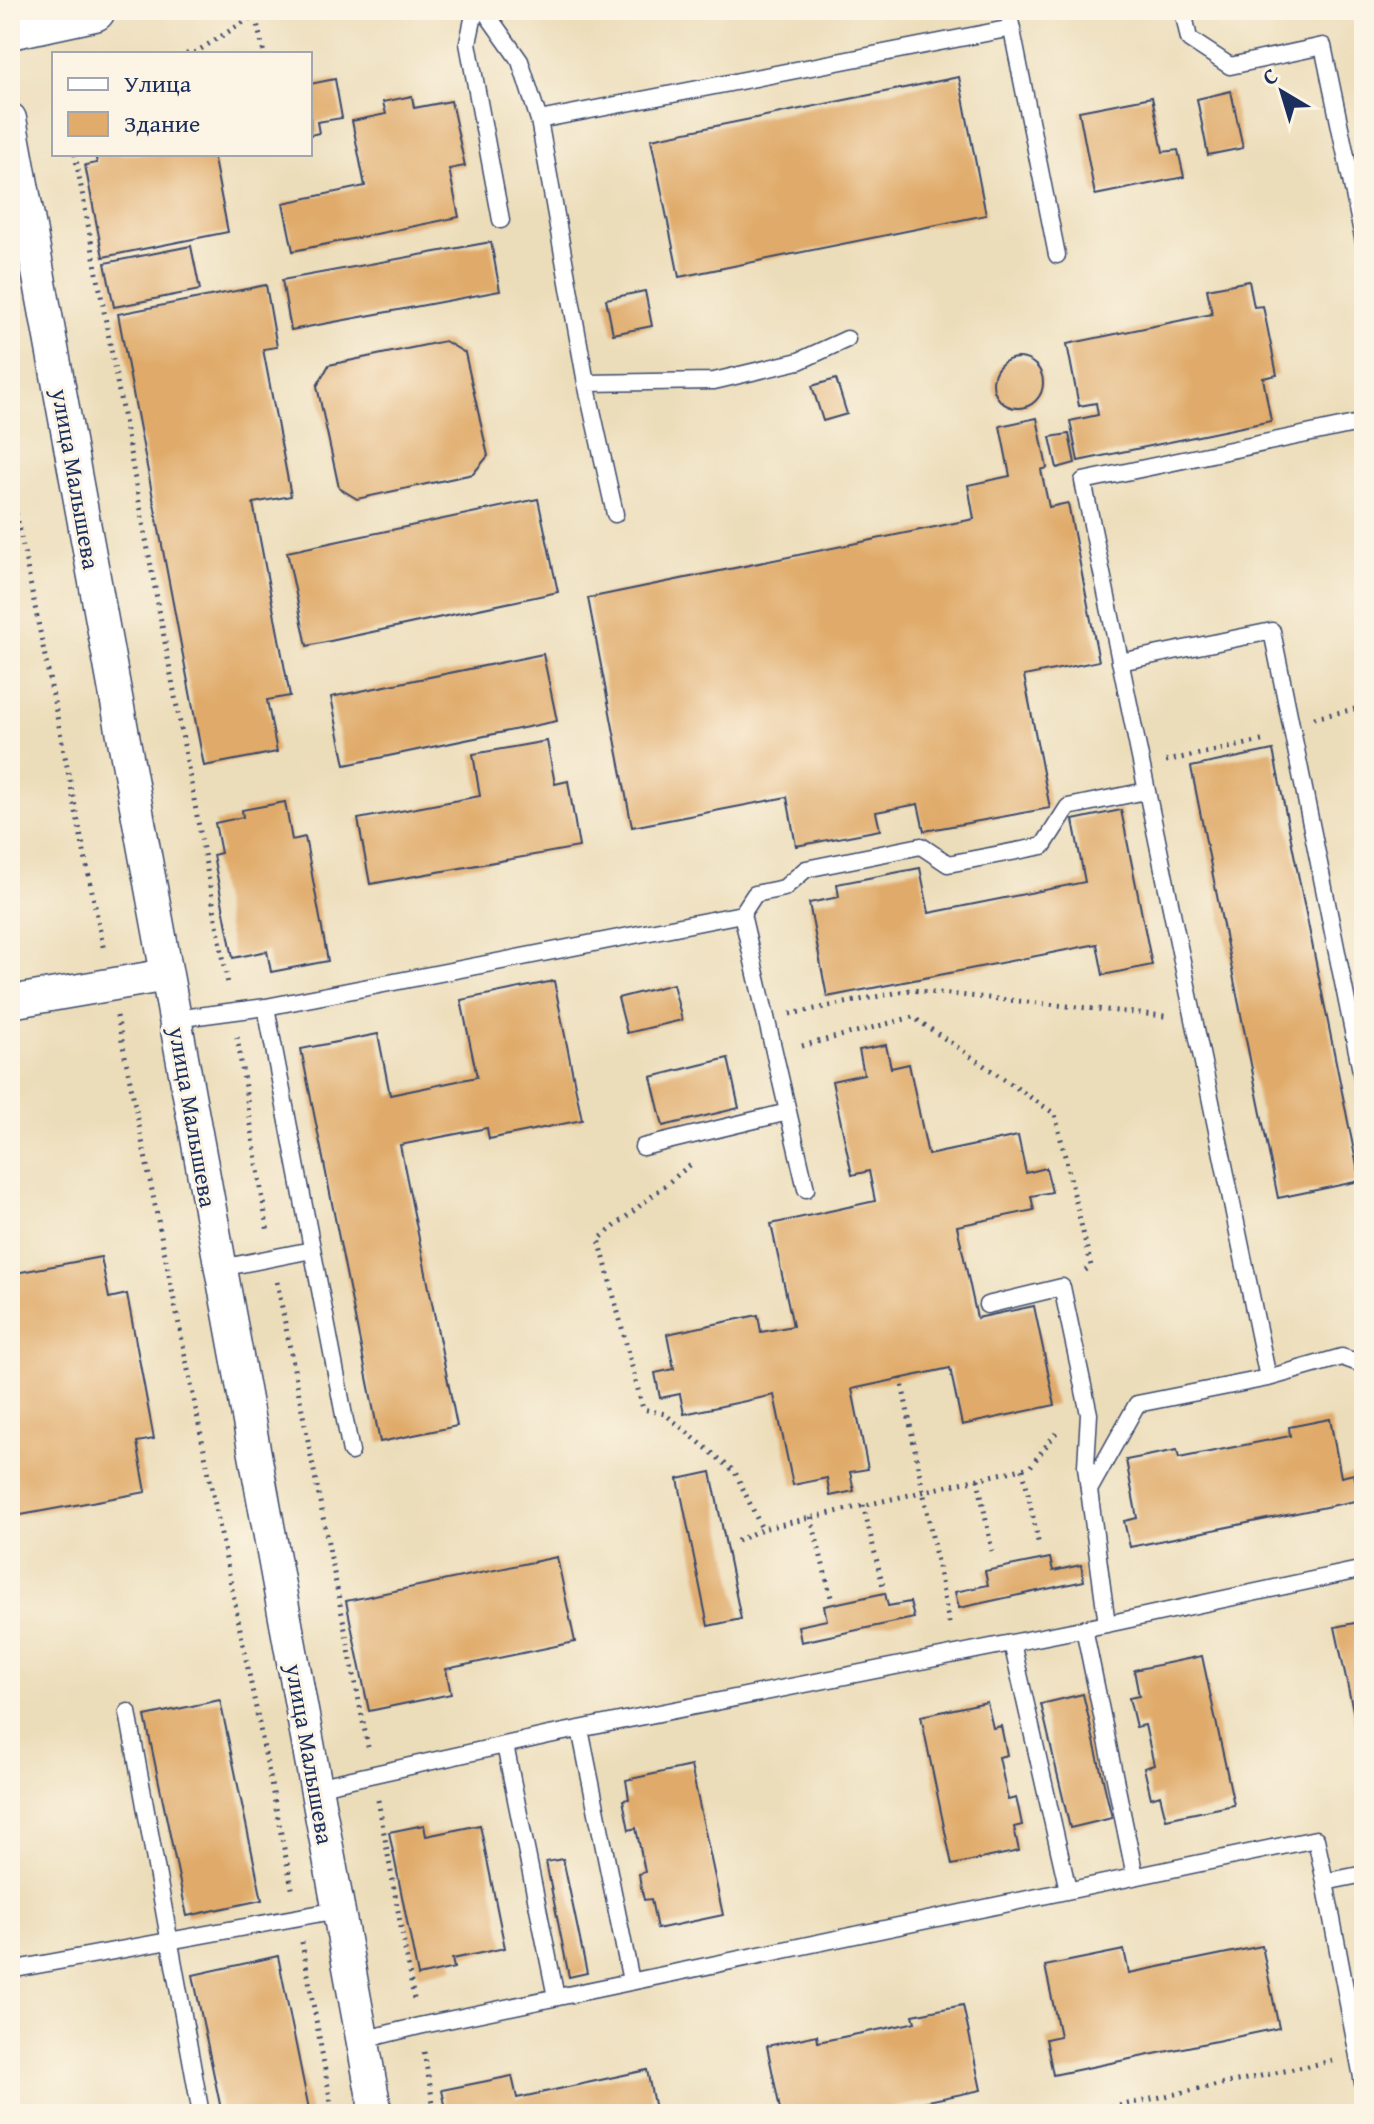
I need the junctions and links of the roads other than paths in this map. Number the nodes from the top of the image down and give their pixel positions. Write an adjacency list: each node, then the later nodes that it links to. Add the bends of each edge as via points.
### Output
1 (94, 10): 6 (street)
2 (475, 10): 10 (lane, via 468,43)
3 (484, 10): 9 (lane, via 520,61)
4 (1008, 10): 7 (lane)
5 (1183, 10): 11 (lane, via 1189,39 1230,66 1323,46)
6 (10, 28)
7 (1012, 28): 9 (lane); 12 (lane)
8 (10, 119): 20 (street, улица Малышева)
9 (539, 120): 14 (lane)
10 (501, 220)
11 (1364, 242)
12 (1057, 255)
13 (847, 339): 14 (lane, via 799,361 714,381)
14 (586, 383): 16 (lane)
15 (1364, 422): 17 (lane, via 1083,481)
16 (615, 514)
17 (1120, 662): 18 (lane); 24 (lane, via 1272,631)
18 (1146, 791): 19 (lane, via 1068,807 1043,846 948,864 921,846 806,869 784,888 755,894); 32 (lane)
19 (742, 914): 22 (lane); 25 (lane)
20 (167, 975): 21 (street); 23 (street, улица Малышева)
21 (10, 1002)
22 (266, 1007): 23 (lane); 28 (lane)
23 (175, 1019): 29 (street, улица Малышева)
24 (1364, 1086)
25 (788, 1112): 26 (lane); 27 (lane)
26 (643, 1147)
27 (806, 1189)
28 (312, 1250): 29 (lane); 33 (lane)
29 (221, 1268): 42 (street, улица Малышева)
30 (987, 1305): 34 (lane, via 1062,1287 1089,1414)
31 (1364, 1365): 32 (lane, via 1342,1357)
32 (1268, 1378): 34 (lane, via 1137,1404)
33 (351, 1452)
34 (1089, 1490): 36 (lane)
35 (1364, 1569): 36 (lane)
36 (1107, 1624): 37 (lane)
37 (1084, 1628): 38 (lane); 44 (lane)
38 (1012, 1643): 40 (lane); 46 (lane)
39 (128, 1712): 48 (lane)
40 (580, 1729): 41 (lane); 50 (lane)
41 (505, 1745): 42 (lane); 51 (lane)
42 (316, 1787): 47 (street, улица Малышева)
43 (1364, 1874): 45 (lane)
44 (1135, 1876): 45 (lane, via 1316,1839); 46 (lane)
45 (1325, 1882): 53 (lane)
46 (1068, 1890): 50 (lane)
47 (338, 1910): 48 (lane); 52 (street, улица Малышева)
48 (169, 1941): 49 (lane); 54 (lane)
49 (16, 1969)
50 (631, 1981): 51 (lane)
51 (556, 1997): 52 (lane)
52 (362, 2040): 55 (street, улица Малышева)
53 (1364, 2088)
54 (201, 2114)
55 (376, 2114)

